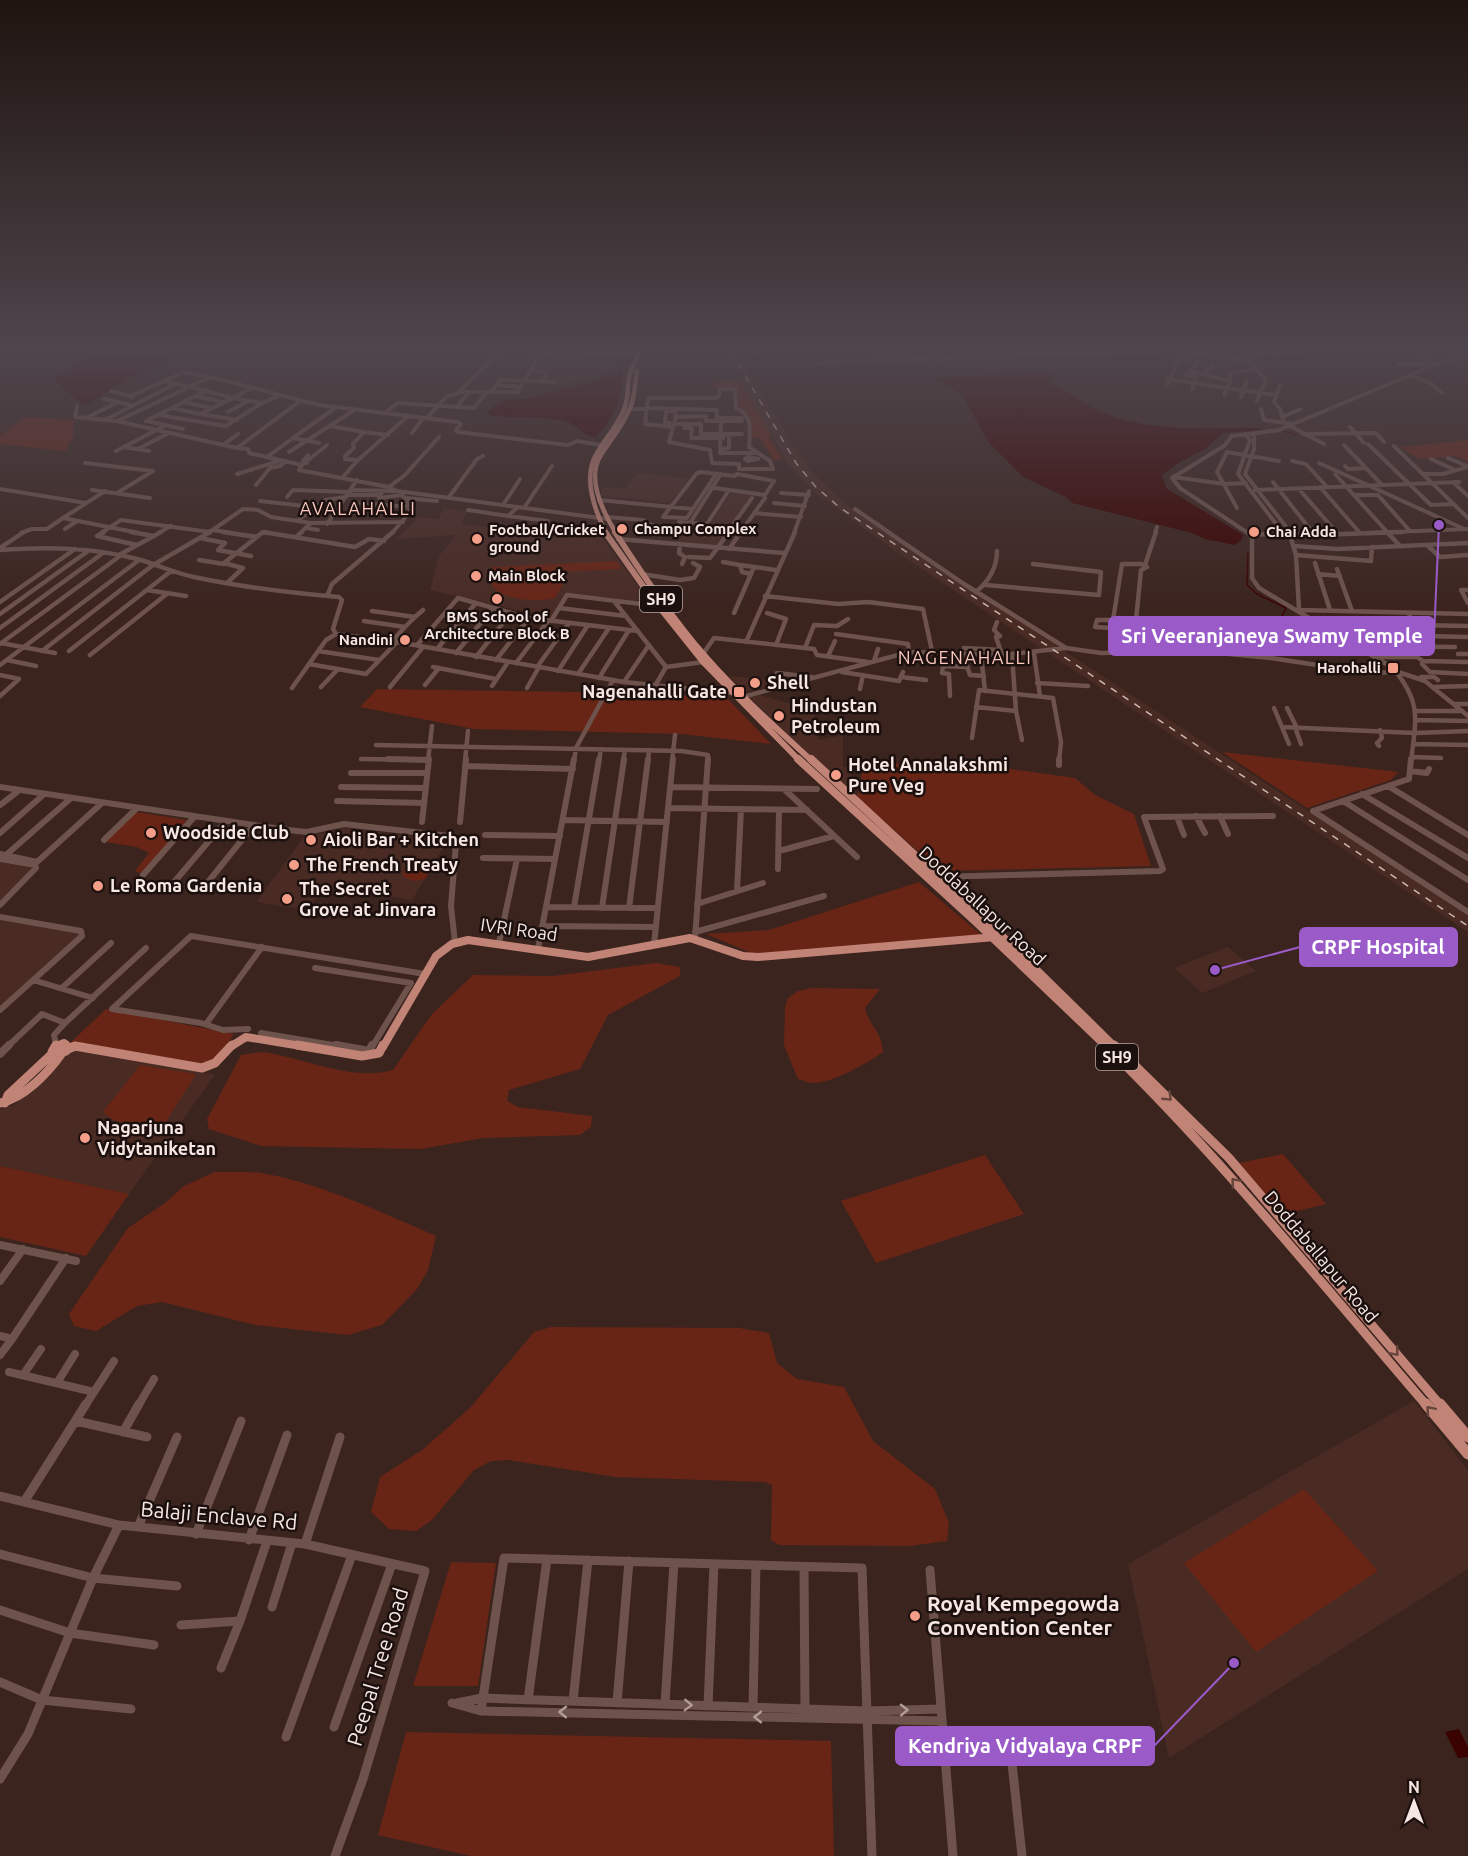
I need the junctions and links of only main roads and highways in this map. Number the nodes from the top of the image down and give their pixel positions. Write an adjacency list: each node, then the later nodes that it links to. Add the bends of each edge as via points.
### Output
1 (607, 438): 3 (main road, Doddaballapur Road / SH9, via 593,456 588,473 591,493)
2 (614, 438): 3 (main road, Doddaballapur Road / SH9, via 595,465 594,478)
3 (604, 519): 4 (main road, Doddaballapur Road / SH9); 4 (main road, Doddaballapur Road / SH9, via 611,545 703,662)
4 (737, 695): 5 (main road, Doddaballapur Road / SH9); 5 (main road, Doddaballapur Road / SH9, via 937,877)
5 (997, 937): 6 (main road, IVRI Road, via 758,957 743,956 695,936 588,957 468,940 455,943 436,956 379,1053 362,1056 245,1032 217,1064 205,1068 75,1046 60,1050 19,1096); 7 (main road, Doddaballapur Road / SH9, one-way to 7, via 1229,1158); 8 (main road, Doddaballapur Road / SH9, one-way to 5, via 1220,1164)
6 (3, 1103)
7 (1468, 1437)
8 (1468, 1454)

